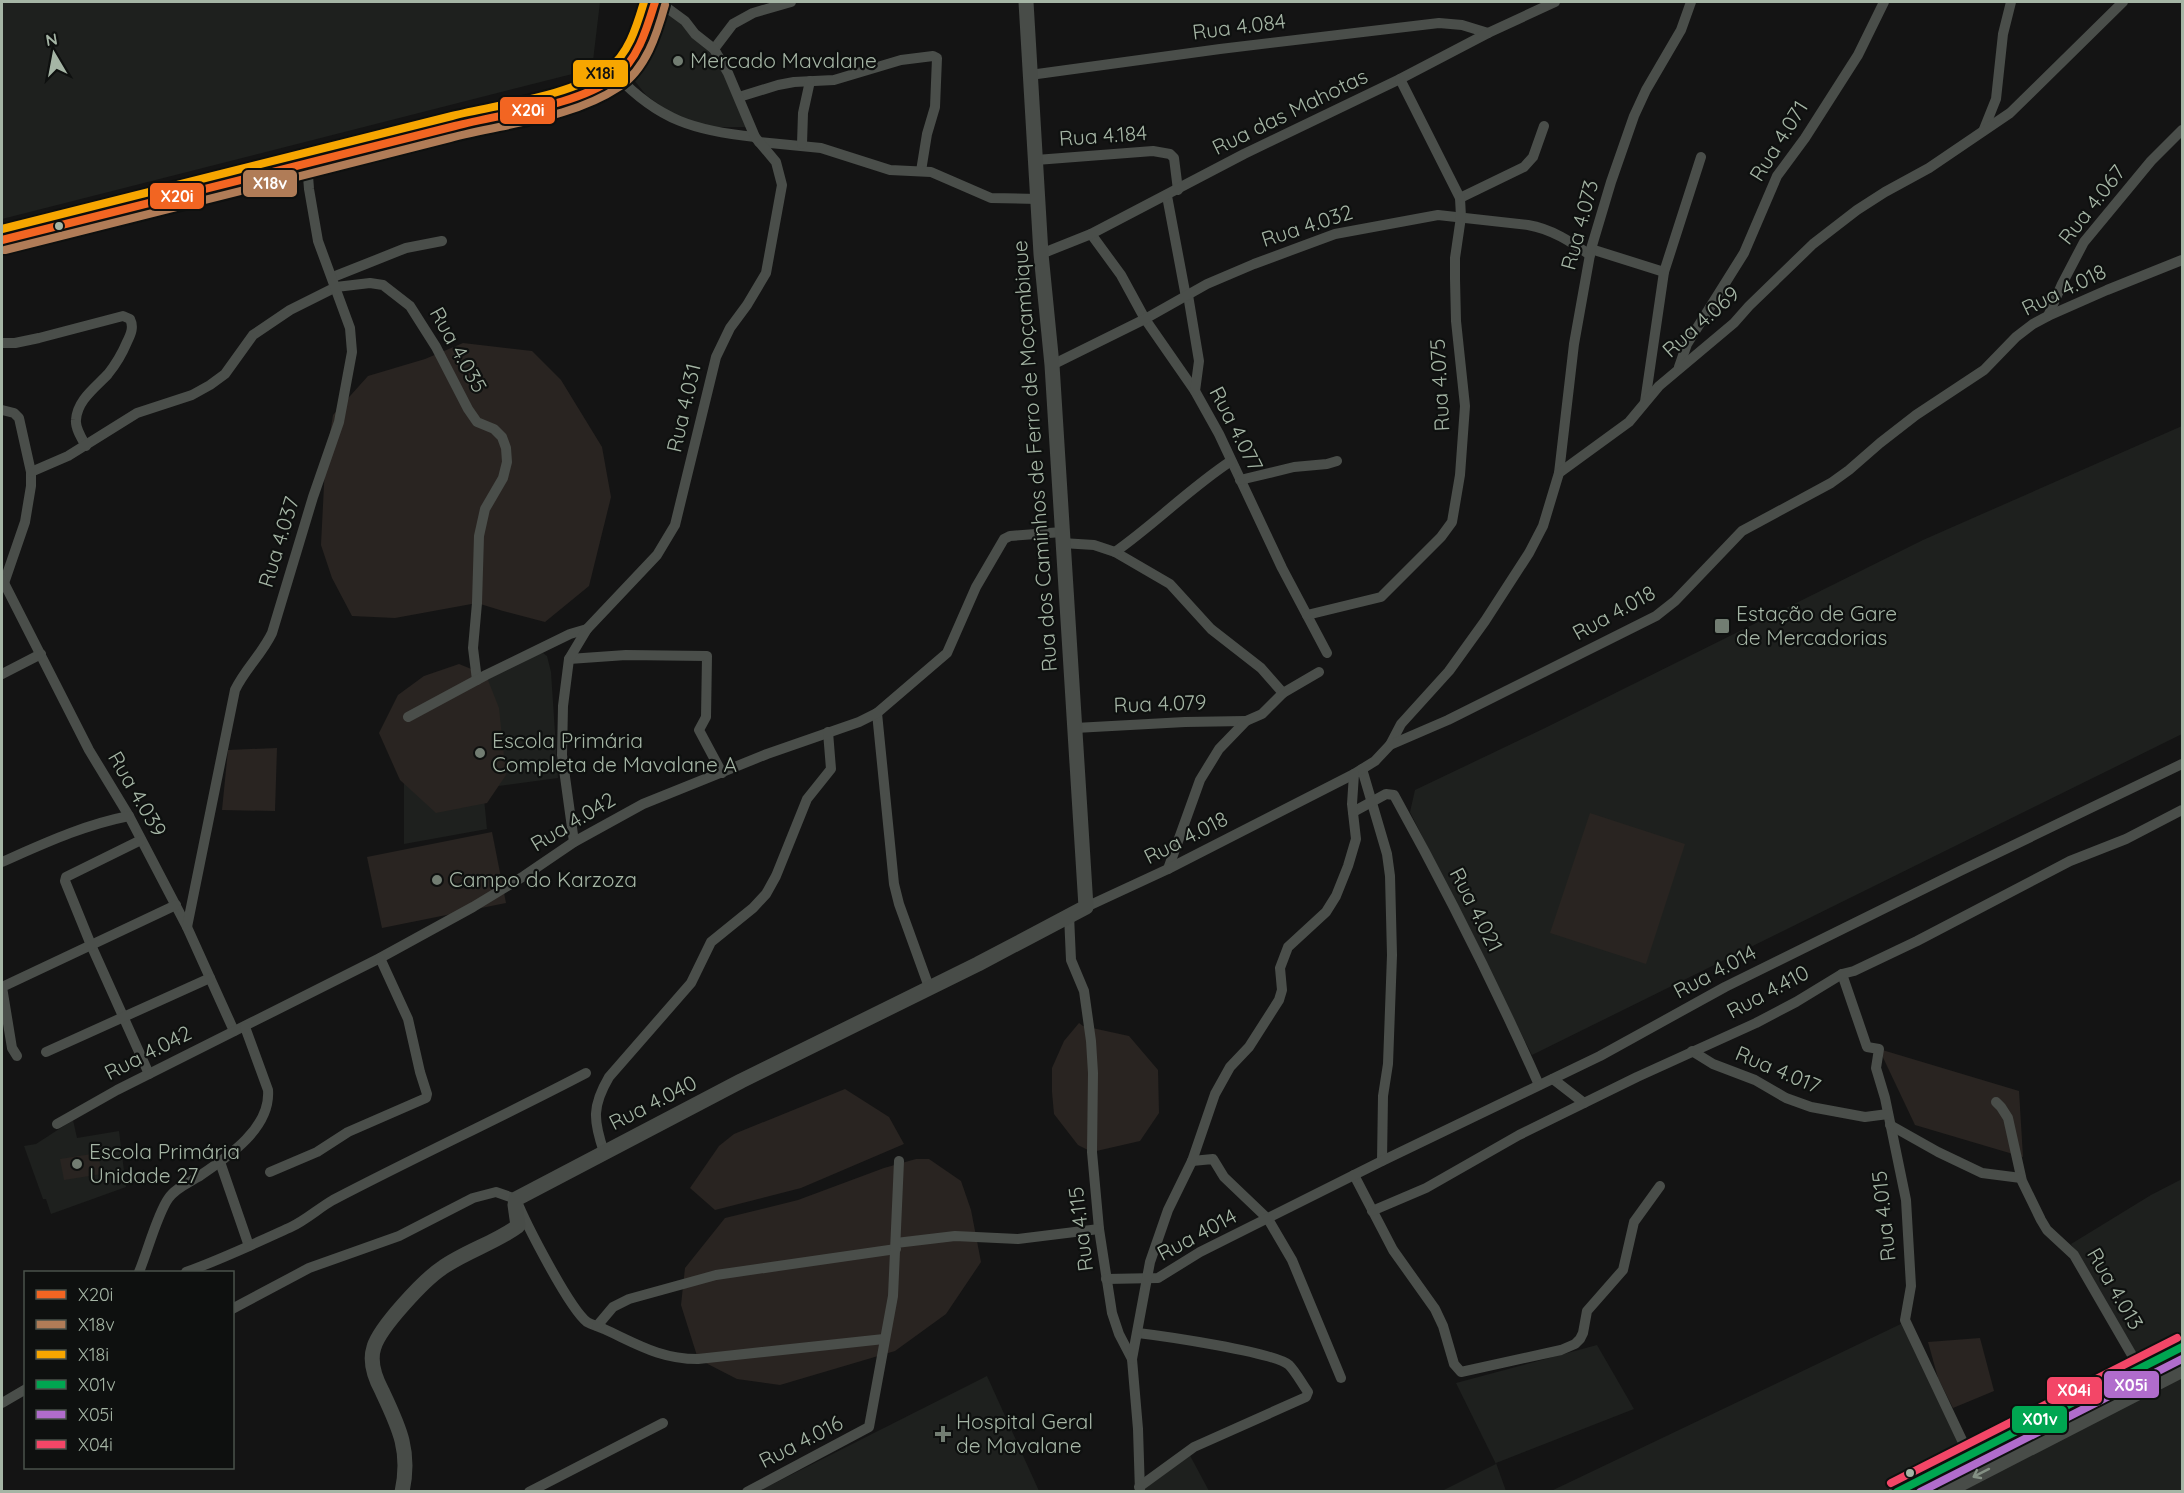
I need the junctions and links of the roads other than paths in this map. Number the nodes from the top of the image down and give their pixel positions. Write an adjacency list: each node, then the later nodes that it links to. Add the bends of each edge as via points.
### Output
1 (655, 2): 13 (street, via 634,55)
2 (659, 2): 11 (street, Rua 4.031)
3 (791, 2): 11 (street, via 753,13 733,24)
4 (1026, 2): 12 (street, Rua dos Caminhos de Ferro de Moçambique)
5 (1555, 2): 10 (street, Rua das Mahotas)
6 (1691, 2): 34 (street, Rua 4.073, via 1681,30 1634,116)
7 (1884, 2): 44 (street, Rua 4.071, via 1858,55 1777,176 1744,253 1687,344)
8 (2011, 2): 18 (street, via 2002,34 1996,99)
9 (2123, 2): 18 (street, Rua 4.069, via 2010,113)
10 (1488, 33): 12 (street, Rua 4.084, via 1439,22); 14 (street, Rua das Mahotas)
11 (714, 49): 16 (street, Rua 4.031)
12 (1030, 75): 23 (street, Rua dos Caminhos de Ferro de Moçambique)
13 (617, 76): 20 (street, via 632,92 678,122); 24 (street, via 599,88 549,103)
14 (1401, 80): 26 (street, Rua das Mahotas, via 1244,154); 28 (street, Rua 4.075)
15 (810, 81): 16 (street, via 778,85); 21 (street); 25 (street, via 841,79 902,60 937,58 935,107)
16 (739, 97): 20 (street, Rua 4.031)
17 (1544, 126): 28 (street, via 1533,157 1524,167)
18 (1983, 129): 44 (street, Rua 4.069, via 1822,237 1734,323)
19 (2182, 130): 40 (street, Rua 4.067, via 2084,242)
20 (757, 139): 21 (street); 58 (street, Rua 4.031, via 776,162 782,185 766,273 730,327 716,357 675,525 657,555)
21 (802, 144): 25 (street, via 847,155 878,168)
22 (1701, 158): 37 (street)
23 (1036, 160): 26 (street, Rua 4.184, via 1164,152 1174,158); 29 (street, Rua dos Caminhos de Ferro de Moçambique)
24 (307, 163): 32 (street); 38 (street, Rua 4.037, via 313,221)
25 (921, 171): 29 (street, via 991,198)
26 (1178, 190): 27 (street, Rua das Mahotas)
27 (1167, 196): 31 (street, Rua das Mahotas); 39 (street)
28 (1460, 198): 30 (street, Rua 4.075)
29 (1038, 199): 35 (street, Rua dos Caminhos de Ferro de Moçambique)
30 (1461, 217): 34 (street, Rua 4.032, via 1541,227); 39 (street, Rua 4.032, via 1438,216 1335,234 1254,264); 57 (street, Rua 4.075, via 1455,290 1465,406 1452,522 1381,597)
31 (1091, 234): 35 (street, Rua das Mahotas); 41 (street, Rua 4.077, via 1121,275)
32 (2, 240)
33 (442, 241): 38 (street, via 406,248)
34 (1591, 252): 37 (street, Rua 4.032); 52 (street, Rua 4.073, via 1574,344)
35 (1041, 254): 43 (street, Rua dos Caminhos de Ferro de Moçambique)
36 (2182, 260): 40 (street, Rua 4.018)
37 (1664, 272): 46 (street)
38 (334, 282): 48 (street, via 253,335 225,374 210,385 137,413); 64 (street, Rua 4.035, via 384,285 410,306 468,409 477,422 502,437 506,448 503,478 485,509 479,536 473,648); 86 (street, Rua 4.037, via 353,340 347,388 272,633 235,690)
39 (1187, 296): 41 (street, Rua 4.032); 45 (street, via 1199,361)
40 (2048, 316): 71 (street, Rua 4.018, via 2016,337 1984,370 1916,415 1849,470 1742,531 1656,616)
41 (1145, 319): 43 (street, Rua 4.032); 45 (street, Rua 4.077)
42 (2, 343): 48 (street, via 123,316 130,319 130,334 120,358 89,393 76,418)
43 (1052, 365): 54 (street, Rua dos Caminhos de Ferro de Moçambique)
44 (1679, 368): 46 (street, Rua 4.069)
45 (1195, 391): 49 (street, Rua 4.077)
46 (1645, 403): 52 (street, Rua 4.069, via 1616,433)
47 (2, 410): 51 (street, via 20,418)
48 (86, 446): 51 (street)
49 (1231, 460): 53 (street, Rua 4.077); 55 (street)
50 (1337, 461): 53 (street)
51 (31, 472): 56 (street, via 25,522)
52 (1559, 473): 71 (street, via 1529,553 1455,663 1401,724)
53 (1239, 480): 57 (street, Rua 4.077)
54 (1062, 538): 55 (street); 66 (street, Rua 4.042, via 1004,539 976,587 947,653); 69 (street, Rua dos Caminhos de Ferro de Moçambique)
55 (1115, 552): 65 (street, via 1170,584 1211,628 1261,668)
56 (3, 581): 60 (street, Rua 4.039)
57 (1307, 615): 59 (street, Rua 4.077)
58 (587, 629): 61 (street, Rua 4.031); 64 (street)
59 (1328, 653)
60 (41, 654): 63 (street); 78 (street, Rua 4.039, via 89,750)
61 (569, 659): 74 (street, via 707,656 706,717 699,730); 80 (street, Rua 4.031, via 562,755)
62 (1319, 672): 65 (street)
63 (2, 674)
64 (477, 680): 67 (street)
65 (1283, 693): 68 (street, via 1262,714)
66 (877, 713): 70 (street, Rua 4.042); 91 (street, via 894,884)
67 (408, 717)
68 (1246, 722): 69 (street, Rua 4.079); 82 (street, via 1211,761)
69 (1075, 728): 84 (street, Rua dos Caminhos de Ferro de Moçambique)
70 (828, 732): 74 (street, Rua 4.042); 105 (street, via 831,769 807,799 766,894 711,942 691,983 609,1077 599,1094 596,1121)
71 (1390, 746): 73 (street, Rua 4.018)
72 (2182, 764): 99 (street, Rua 4.014, via 1725,987)
73 (1358, 772): 75 (street); 77 (street); 82 (street, Rua 4.018)
74 (722, 773): 80 (street, Rua 4.042, via 643,804)
75 (1371, 801): 77 (street, Rua 4.021); 100 (street, Rua 4.021, via 1394,795 1492,984); 108 (street, via 1387,854 1392,929)
76 (2182, 810): 89 (street, Rua 4.410)
77 (1353, 812): 107 (street, via 1355,846 1336,896 1326,912 1288,946 1280,968 1279,1000 1215,1094)
78 (129, 816): 79 (street, Rua 4.039); 81 (street, via 70,832)
79 (141, 840): 83 (street, Rua 4.039); 87 (street, via 65,878)
80 (574, 842): 88 (street, Rua 4.042, via 503,888)
81 (2, 862)
82 (1168, 869): 84 (street, Rua 4.018)
83 (176, 905): 86 (street, Rua 4.039); 87 (street)
84 (1086, 907): 85 (street, Rua 4.040)
85 (1069, 915): 91 (street, Rua 4.040); 117 (street, Rua 4.115, via 1071,960 1084,992 1091,1041 1092,1152)
86 (188, 927): 90 (street, Rua 4.039)
87 (91, 945): 92 (street); 96 (street, via 2,987 12,1048)
88 (380, 958): 93 (street, Rua 4.042); 110 (street, via 408,1019 426,1098)
89 (1842, 974): 94 (street, Rua 4.410, via 1776,1013); 103 (street, Rua 4.015, via 1867,1047 1879,1049 1876,1068)
90 (210, 978): 92 (street); 93 (street, Rua 4.039)
91 (929, 987): 105 (street, Rua 4.040)
92 (123, 1016): 95 (street); 98 (street)
93 (239, 1029): 98 (street, Rua 4.042); 109 (street, Rua 4.039, via 268,1090 268,1098 252,1132)
94 (1692, 1051): 102 (street, Rua 4.410); 103 (street, Rua 4.017, via 1810,1107)
95 (45, 1052)
96 (17, 1056)
97 (586, 1073): 118 (street)
98 (149, 1074): 104 (street, Rua 4.042)
99 (1553, 1078): 100 (street, Rua 4.014); 102 (street)
100 (1539, 1085): 108 (street, Rua 4.014)
101 (1996, 1102): 112 (street, Rua 4.013, via 2008,1118)
102 (1584, 1104): 115 (street, Rua 4.410, via 1426,1188)
103 (1889, 1120): 112 (street, via 1967,1167 1996,1177); 136 (street, Rua 4.015, via 1908,1219 1911,1286 1905,1320)
104 (57, 1124)
105 (604, 1152): 114 (street, Rua 4.040)
106 (898, 1161): 119 (street)
107 (1191, 1161): 116 (street, via 1213,1159 1224,1177); 123 (street, via 1168,1210)
108 (1382, 1161): 111 (street, Rua 4.014)
109 (220, 1162): 118 (street); 120 (street, Rua 4.039, via 169,1198)
110 (270, 1172)
111 (1354, 1174): 115 (street); 116 (street, Rua 4.014)
112 (2021, 1178): 130 (street, Rua 4.013, via 2047,1230 2074,1255)
113 (1660, 1186): 115 (street, via 1634,1222 1623,1270 1587,1311 1583,1333 1575,1344 1464,1372 1454,1364 1435,1309 1393,1250)
114 (516, 1199): 124 (street, via 496,1192 473,1198 399,1236 309,1268); 125 (street, via 569,1299 584,1320); 138 (street, via 518,1226 430,1277 374,1348 373,1368 404,1448 406,1474)
115 (1372, 1211)
116 (1268, 1219): 123 (street, Rua 4014, via 1200,1252 1158,1278); 132 (street, via 1292,1260)
117 (1099, 1229): 119 (street, via 1018,1239 955,1236); 122 (street, Rua 4.115)
118 (249, 1246): 121 (street)
119 (896, 1246): 125 (street, via 716,1275 629,1299 614,1307); 127 (street, via 893,1296)
120 (139, 1271)
121 (188, 1271)
122 (1106, 1279): 123 (street, Rua 4014); 129 (street, Rua 4.115, via 1112,1313)
123 (1146, 1279): 126 (street)
124 (234, 1308)
125 (597, 1326): 127 (street, via 640,1347 686,1359)
126 (1138, 1333): 129 (street); 137 (street, via 1250,1352 1283,1362 1308,1392 1306,1397 1194,1447)
127 (884, 1339): 140 (street, Rua 4.016, via 871,1424 866,1430)
128 (2182, 1347): 130 (street)
129 (1132, 1359): 137 (street, Rua 4.115)
130 (2140, 1369): 136 (street)
131 (2182, 1370): 142 (street, one-way to 142)
132 (1341, 1378)
133 (24, 1390): 134 (street)
134 (2, 1403)
135 (663, 1423): 139 (street)
136 (1969, 1455): 141 (street)
137 (1139, 1489)
138 (402, 1491)
139 (529, 1491)
140 (747, 1491)
141 (1896, 1491)
142 (1945, 1491)

